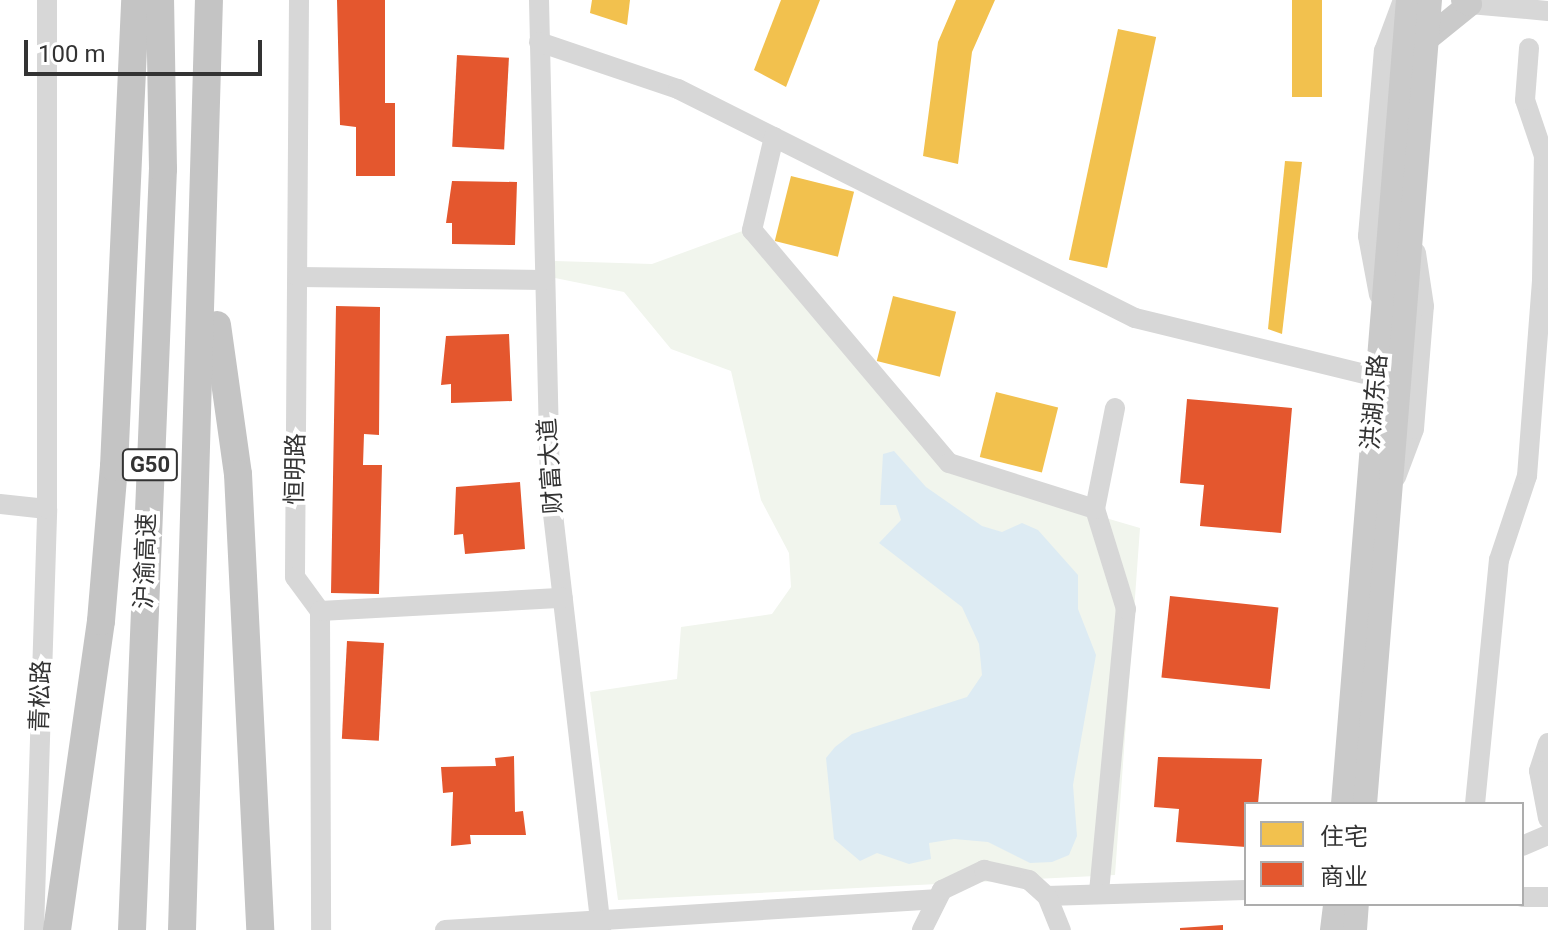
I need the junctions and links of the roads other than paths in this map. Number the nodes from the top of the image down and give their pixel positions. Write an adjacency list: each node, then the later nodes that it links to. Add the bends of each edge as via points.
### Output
1 (47, 0): 22 (street, 青松路)
2 (135, 0): 43 (highway, via 114,467 101,621)
3 (160, 0): 44 (highway, 沪渝高速 / G50, via 163,169)
4 (209, 0): 16 (highway, 沪渝高速 / G50)
5 (299, 0): 17 (street, 恒明路)
6 (539, 0): 12 (street, 财富大道)
7 (1406, 0): 19 (main road, 洪湖东路)
8 (1430, 0): 11 (main road, 洪湖东路)
9 (1466, 2): 10 (street); 11 (main road)
10 (1548, 11)
11 (1427, 39): 28 (main road, 洪湖东路)
12 (539, 42): 14 (street, via 678,89); 18 (street, 财富大道)
13 (1529, 48): 15 (street, via 1525,100)
14 (774, 137): 19 (street, via 1135,318); 23 (street, via 752,230 949,463)
15 (1546, 156): 29 (street, via 1527,476 1499,560)
16 (207, 251): 45 (highway, 沪渝高速 / G50); 46 (highway, via 238,474)
17 (298, 277): 18 (street); 25 (street, 恒明路, via 295,577)
18 (543, 280): 24 (street, 财富大道, via 550,488)
19 (1377, 377): 27 (main road, 洪湖东路)
20 (1115, 408): 23 (street)
21 (0, 504): 22 (street)
22 (47, 509): 42 (street, 青松路)
23 (1095, 509): 34 (street, via 1126,609)
24 (563, 598): 25 (street); 41 (street, 财富大道)
25 (320, 611): 47 (street)
26 (1548, 743): 30 (street, via 1539,771)
27 (1343, 802)
28 (1365, 802)
29 (1475, 802)
30 (1548, 818)
31 (1548, 835): 32 (street)
32 (1524, 845)
33 (1244, 890): 34 (street)
34 (1099, 892): 35 (street)
35 (1047, 896): 38 (street, via 1029,880 984,870 961,876); 50 (street)
36 (1524, 897): 37 (street)
37 (1548, 897)
38 (935, 899): 41 (street, via 802,904); 49 (street)
39 (1335, 906): 51 (main road)
40 (1357, 906): 52 (main road)
41 (600, 923): 48 (street)
42 (34, 930)
43 (57, 930)
44 (132, 930)
45 (182, 930)
46 (260, 930)
47 (321, 930)
48 (445, 930)
49 (922, 930)
50 (1061, 930)
51 (1332, 930)
52 (1355, 930)

